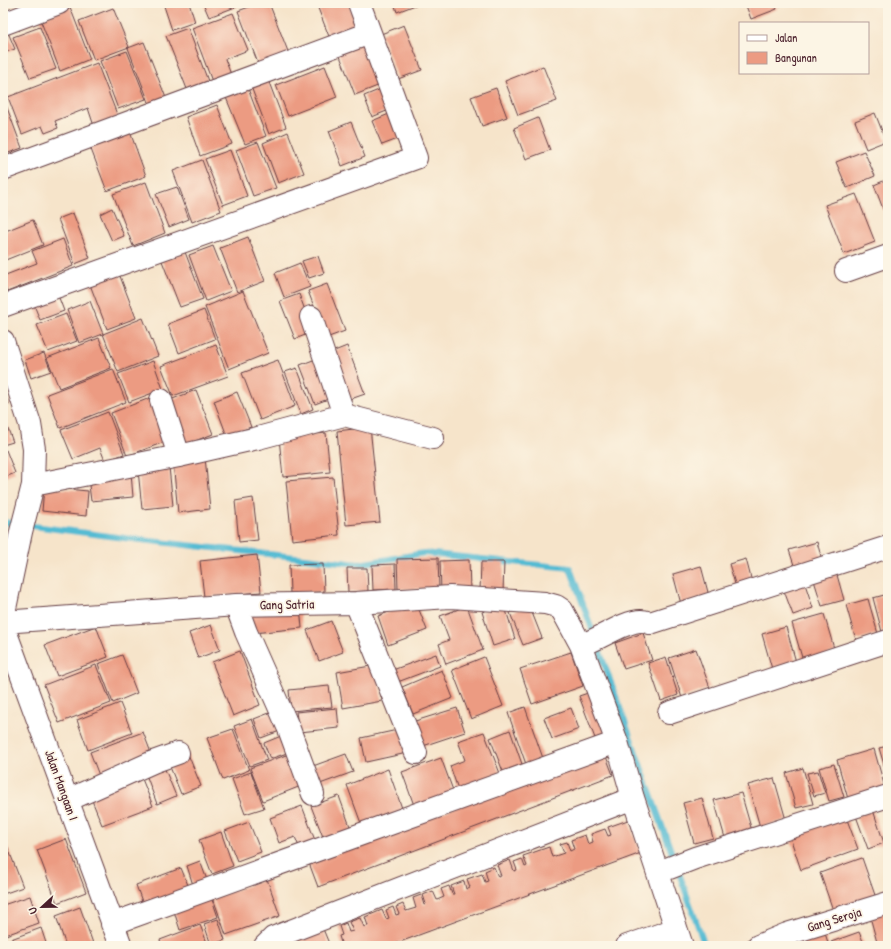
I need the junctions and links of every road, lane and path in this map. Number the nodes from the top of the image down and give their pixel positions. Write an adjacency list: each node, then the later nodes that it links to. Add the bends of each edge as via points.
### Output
1 (60, 3): 3 (street)
2 (359, 3): 4 (street)
3 (3, 24)
4 (370, 32): 5 (street); 8 (street, via 416,158)
5 (3, 169)
6 (888, 256): 7 (street)
7 (846, 272)
8 (3, 306)
9 (311, 317): 12 (street)
10 (3, 341): 15 (street, via 30,424 34,449)
11 (161, 400): 14 (street)
12 (344, 415): 13 (street); 14 (street)
13 (433, 438)
14 (179, 456): 15 (street)
15 (33, 485): 19 (street)
16 (888, 547): 22 (street, via 650,623 639,621)
17 (356, 603): 18 (street, Gang Satria); 22 (street, Gang Satria, via 450,597 545,603 562,610); 25 (street)
18 (236, 605): 20 (street, Gang Satria); 27 (street, via 289,729)
19 (3, 618)
20 (3, 624): 30 (street, Jalan Mangaan I)
21 (888, 641): 23 (street)
22 (589, 642): 24 (street)
23 (669, 712)
24 (617, 742): 29 (street); 33 (street)
25 (416, 752)
26 (178, 753): 30 (street)
27 (313, 794)
28 (888, 796): 31 (street)
29 (633, 798): 31 (street); 36 (street, via 273,938)
30 (68, 800): 33 (street, Jalan Mangaan I)
31 (662, 870): 34 (street)
32 (888, 903): 38 (street, Gang Seroja, via 787,934)
33 (112, 924): 35 (street, Jalan Mangaan I)
34 (679, 938): 37 (street)
35 (121, 946)
36 (265, 946)
37 (627, 946)
38 (758, 946)

